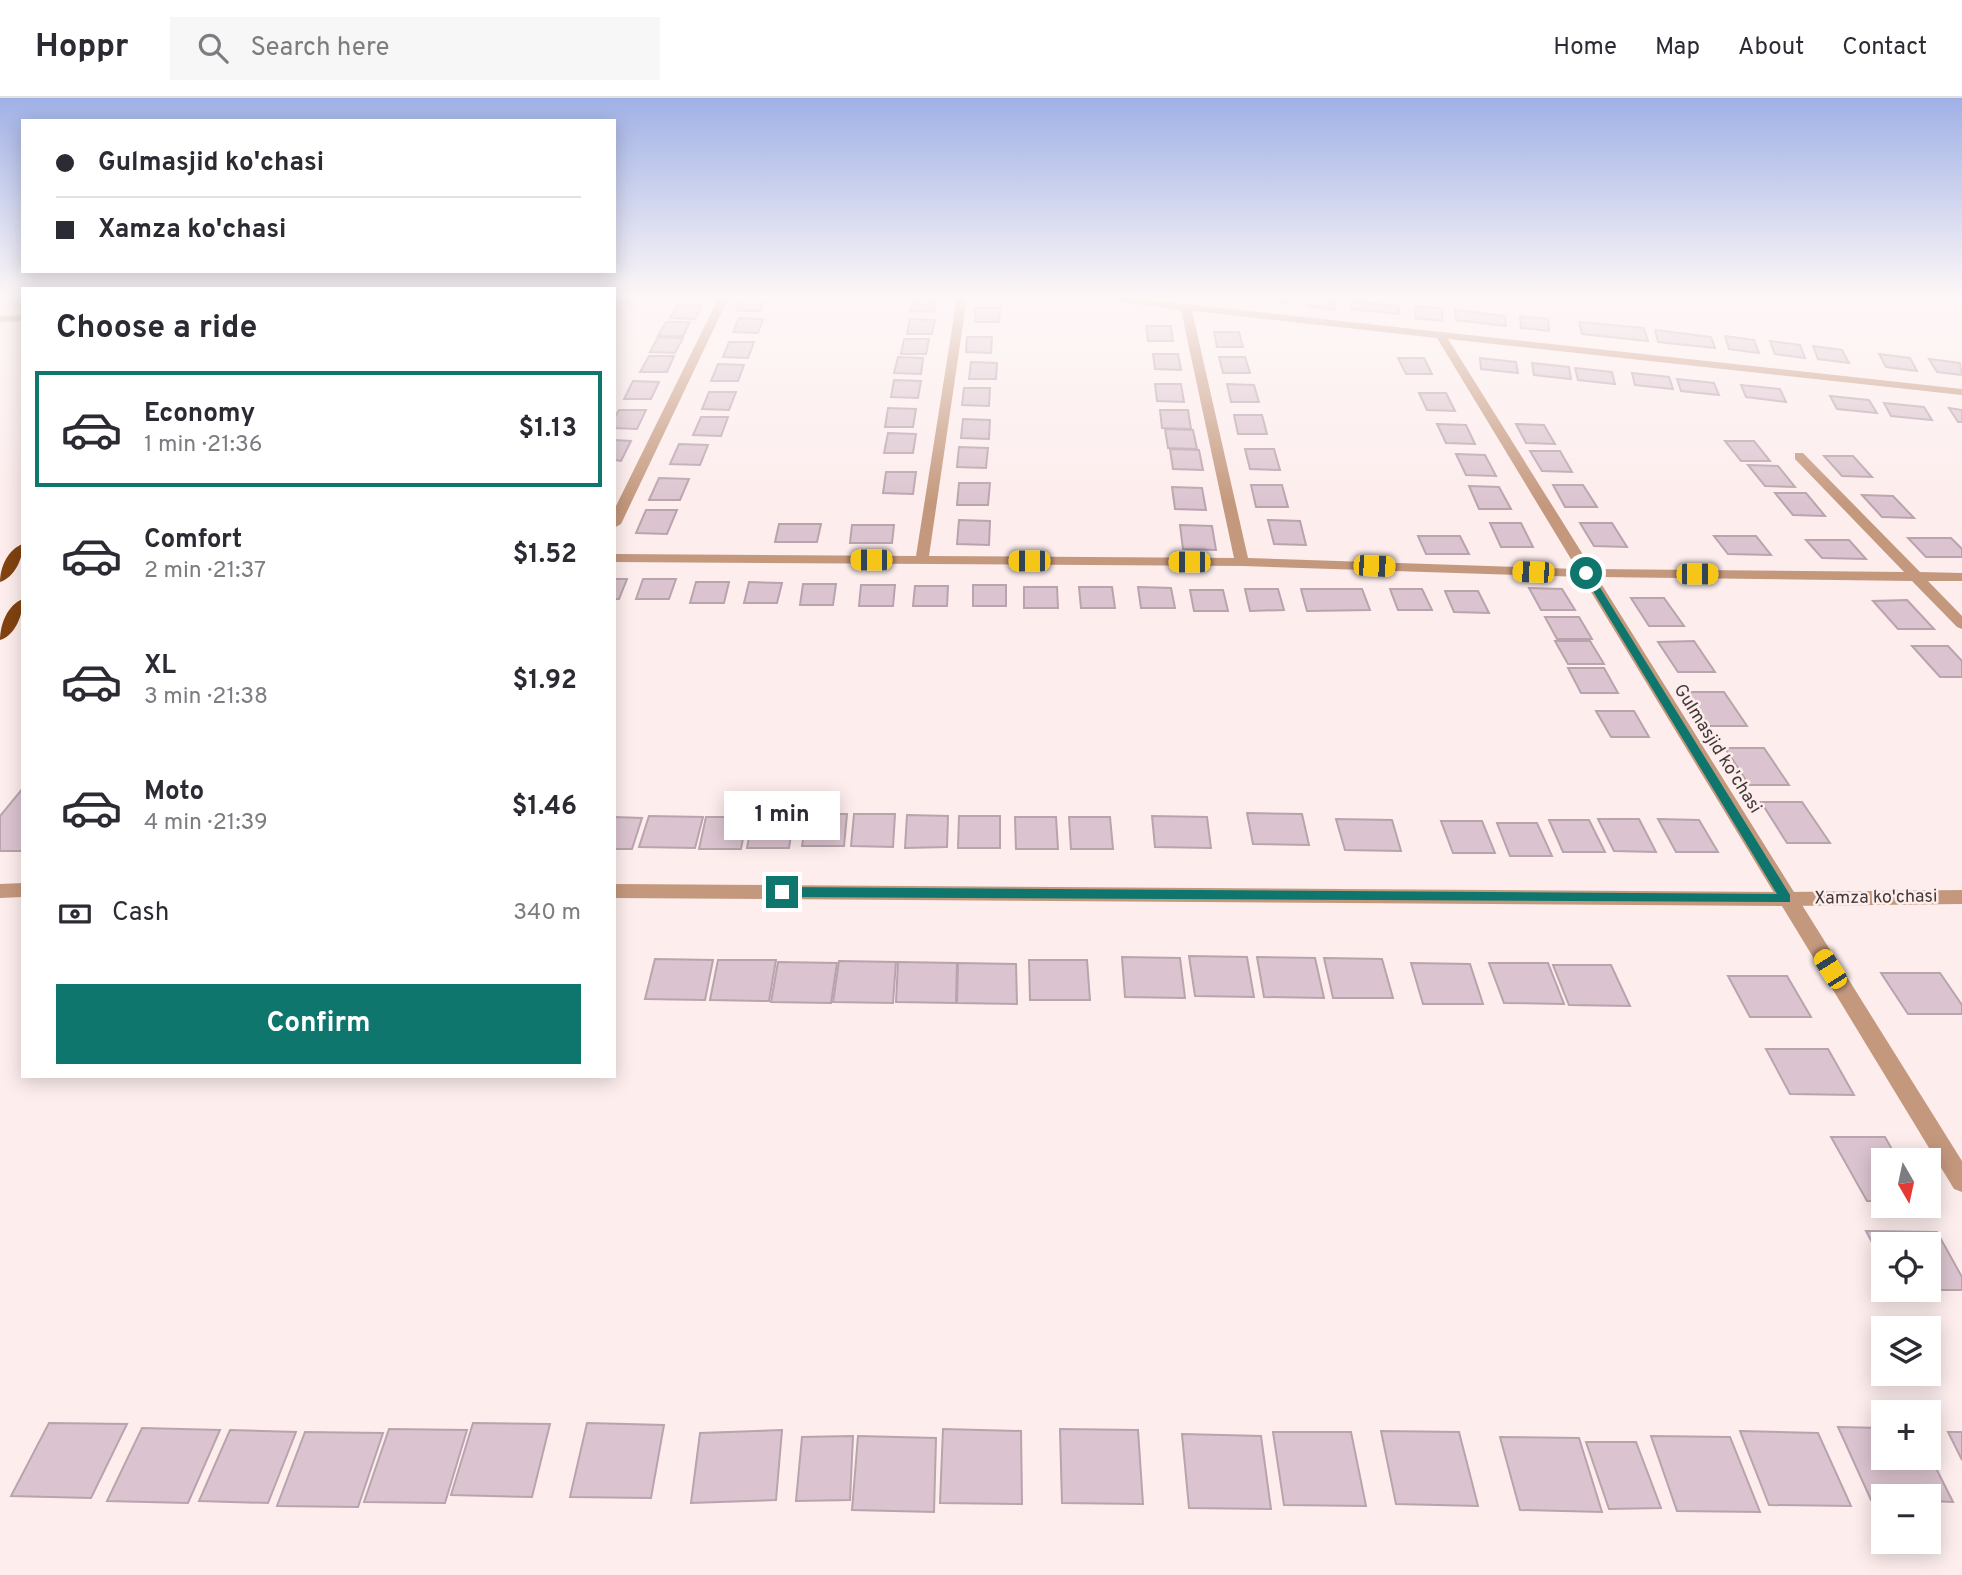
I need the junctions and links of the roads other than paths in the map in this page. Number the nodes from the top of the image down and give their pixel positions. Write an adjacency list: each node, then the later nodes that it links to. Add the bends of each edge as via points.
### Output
1 (691, 366): 8 (street)
2 (952, 366): 11 (street)
3 (1199, 366): 12 (street)
4 (1459, 366): 13 (street, Gulmasjid ko'chasi)
5 (1719, 366): 6 (street)
6 (1962, 392)
7 (1799, 456): 14 (street)
8 (616, 520)
9 (21, 551): 15 (highway)
10 (616, 558): 11 (street)
11 (922, 560): 12 (street)
12 (1242, 562): 13 (street)
13 (1586, 573): 14 (street); 24 (street, Gulmasjid ko'chasi)
14 (1918, 576): 16 (street); 18 (street)
15 (0, 577)
16 (1962, 577)
17 (21, 607): 19 (highway)
18 (1962, 624)
19 (0, 635)
20 (21, 890): 21 (street)
21 (0, 891)
22 (616, 891): 24 (street, Xamza ko'chasi)
23 (1962, 897): 24 (street, Xamza ko'chasi)
24 (1786, 899): 25 (street, Gulmasjid ko'chasi)
25 (1962, 1181)

